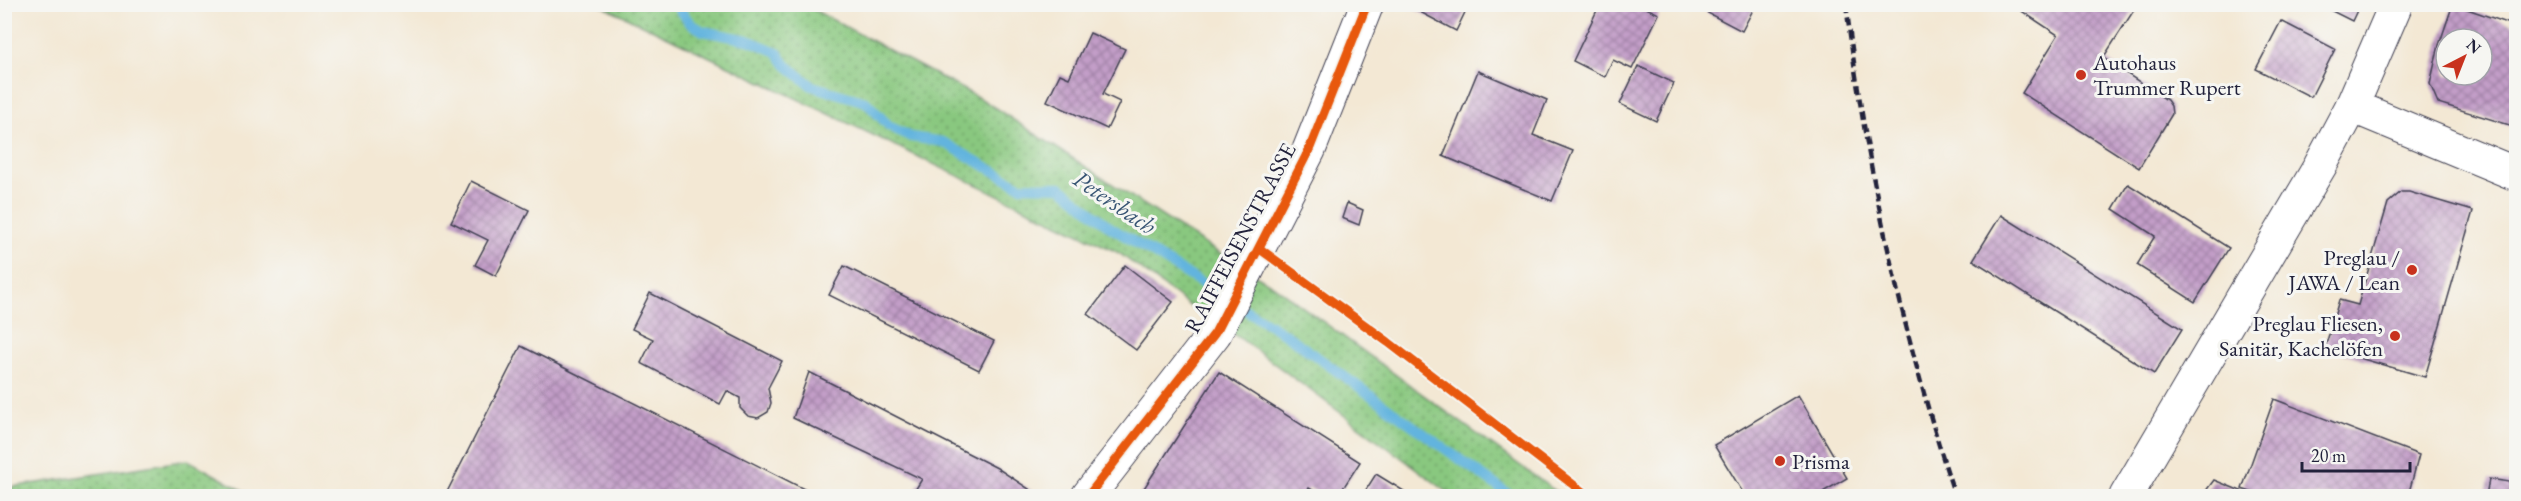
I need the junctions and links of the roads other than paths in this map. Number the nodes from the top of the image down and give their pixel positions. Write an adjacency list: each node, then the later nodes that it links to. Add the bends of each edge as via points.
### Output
1 (1367, 4): 5 (main road, RAIFFEISENSTRASSE, via 1309,150 1215,333)
2 (2396, 4): 3 (main road)
3 (2352, 106): 4 (main road); 6 (main road)
4 (2517, 174)
5 (1088, 496)
6 (2126, 496)

